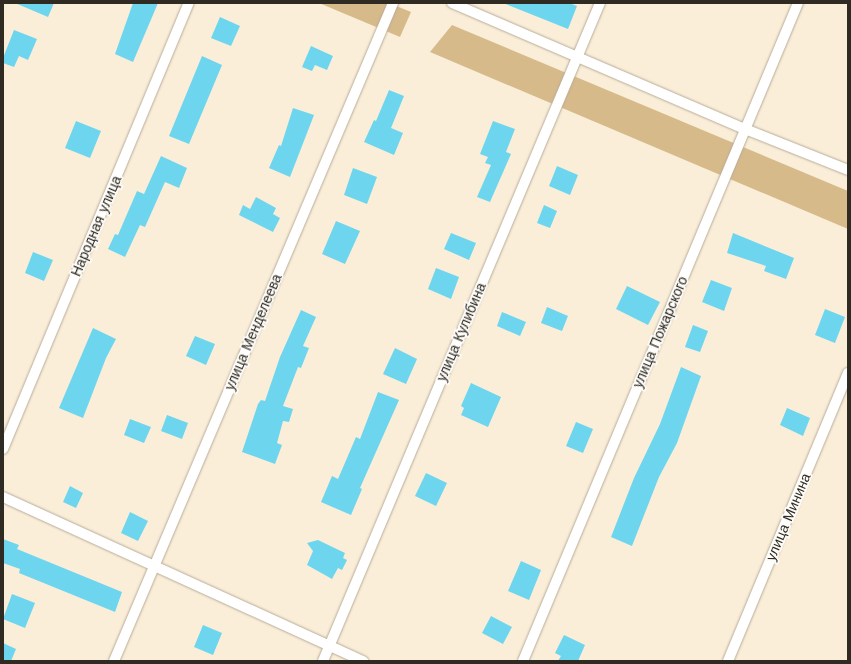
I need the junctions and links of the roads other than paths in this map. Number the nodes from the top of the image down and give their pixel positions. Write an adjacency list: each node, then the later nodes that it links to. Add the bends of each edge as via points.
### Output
1 (189, 3): 10 (street, Народная улица)
2 (392, 3): 12 (street, улица Менделеева)
3 (452, 3): 6 (street)
4 (600, 3): 6 (street, улица Кулибина)
5 (798, 3): 7 (street, улица Пожарского)
6 (578, 56): 7 (street); 13 (street, улица Кулибина)
7 (745, 129): 8 (street); 17 (street, улица Пожарского)
8 (848, 170)
9 (848, 373): 18 (street, улица Минина)
10 (3, 449)
11 (3, 497): 12 (street)
12 (154, 566): 13 (street); 14 (street, улица Менделеева)
13 (330, 646): 15 (street, улица Кулибина); 16 (street)
14 (114, 661)
15 (323, 661)
16 (363, 661)
17 (523, 661)
18 (728, 661)

